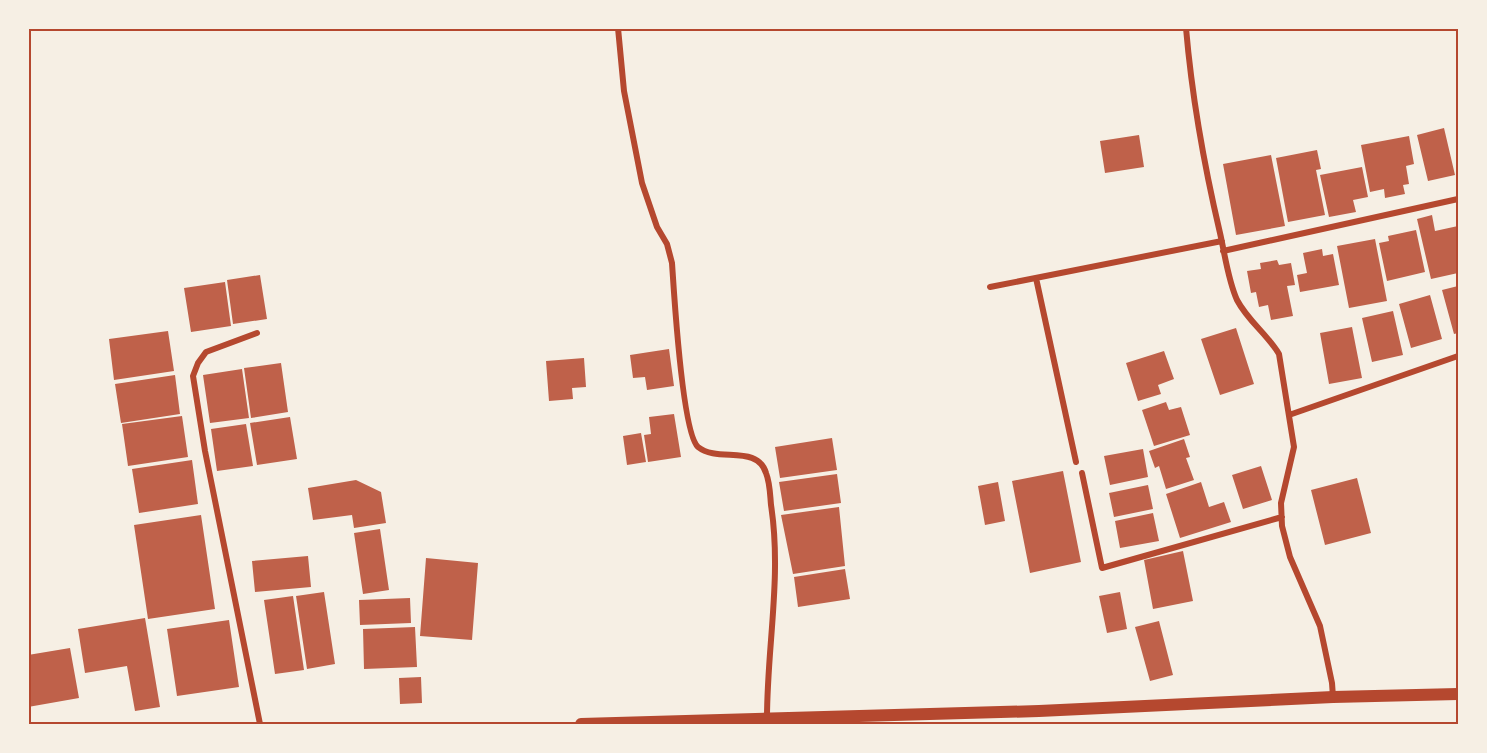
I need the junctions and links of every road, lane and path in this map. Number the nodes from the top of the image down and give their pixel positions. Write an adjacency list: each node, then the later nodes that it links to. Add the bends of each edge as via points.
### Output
1 (618, 28): 16 (street, via 624,90 642,183 672,263 685,405 693,441 712,454 744,455 759,461 766,472 774,522 776,579)
2 (1186, 28): 4 (street, via 1204,169)
3 (1458, 199): 5 (street)
4 (1222, 241): 5 (street); 6 (street)
5 (1223, 251): 10 (street, via 1236,298 1247,318 1279,354)
6 (1036, 278): 7 (street); 11 (street)
7 (990, 287)
8 (257, 333): 17 (street, via 206,352 193,376)
9 (1458, 357): 10 (street)
10 (1289, 415): 13 (street, via 1294,447 1281,503)
11 (1076, 462)
12 (1082, 473): 13 (street, via 1102,568)
13 (1282, 517): 15 (street, via 1290,557 1320,626)
14 (1458, 694): 15 (main road)
15 (1333, 698): 16 (main road)
16 (767, 719): 18 (main road)
17 (260, 724)
18 (581, 724)

